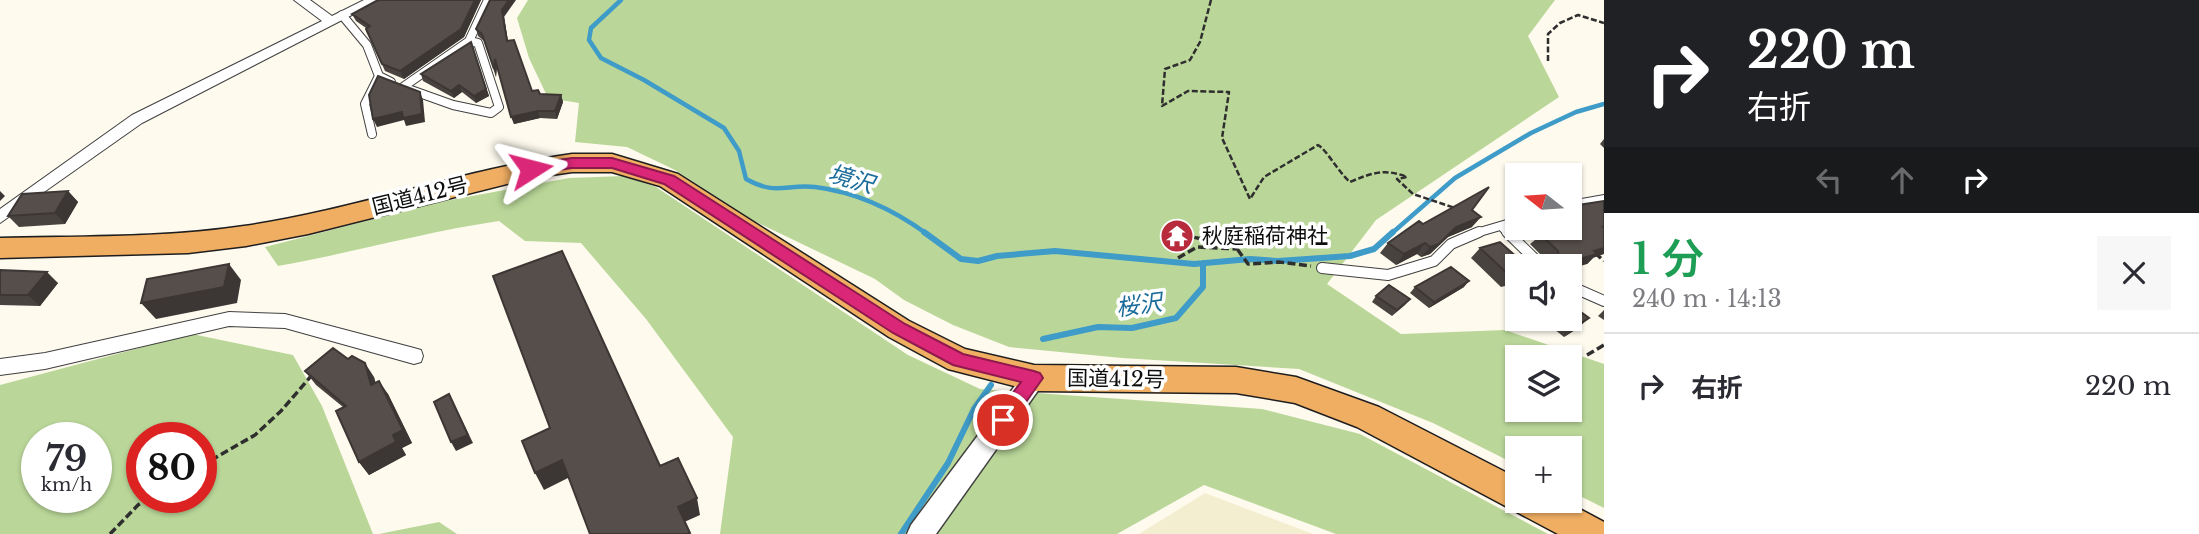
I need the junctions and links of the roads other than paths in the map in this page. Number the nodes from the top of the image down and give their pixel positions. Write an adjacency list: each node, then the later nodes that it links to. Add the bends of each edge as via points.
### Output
1 (301, 0): 4 (street)
2 (373, 0): 4 (street)
3 (488, 0): 5 (lane)
4 (336, 18): 6 (lane, via 367,45); 11 (street, via 136,118)
5 (469, 41): 7 (lane); 7 (lane, via 478,43 499,107 491,113)
6 (379, 76): 7 (lane); 8 (lane, via 363,106)
7 (403, 87)
8 (372, 134)
9 (1604, 201): 10 (street)
10 (1582, 205)
11 (0, 217)
12 (1505, 225): 13 (lane)
13 (1501, 226): 15 (lane); 16 (lane, via 1451,244 1434,261 1388,275)
14 (0, 248): 21 (highway, 国道412号, via 188,243 246,236 531,169 612,163 669,180 899,329 959,360)
15 (1530, 254)
16 (1322, 268)
17 (1582, 291): 18 (lane)
18 (1604, 301)
19 (414, 356): 20 (street, via 285,321 229,319)
20 (0, 367)
21 (1034, 378): 22 (highway, 国道412号, via 1236,380 1296,390 1368,417); 24 (street)
22 (1505, 489)
23 (1552, 513): 25 (highway)
24 (920, 534)
25 (1592, 534)

